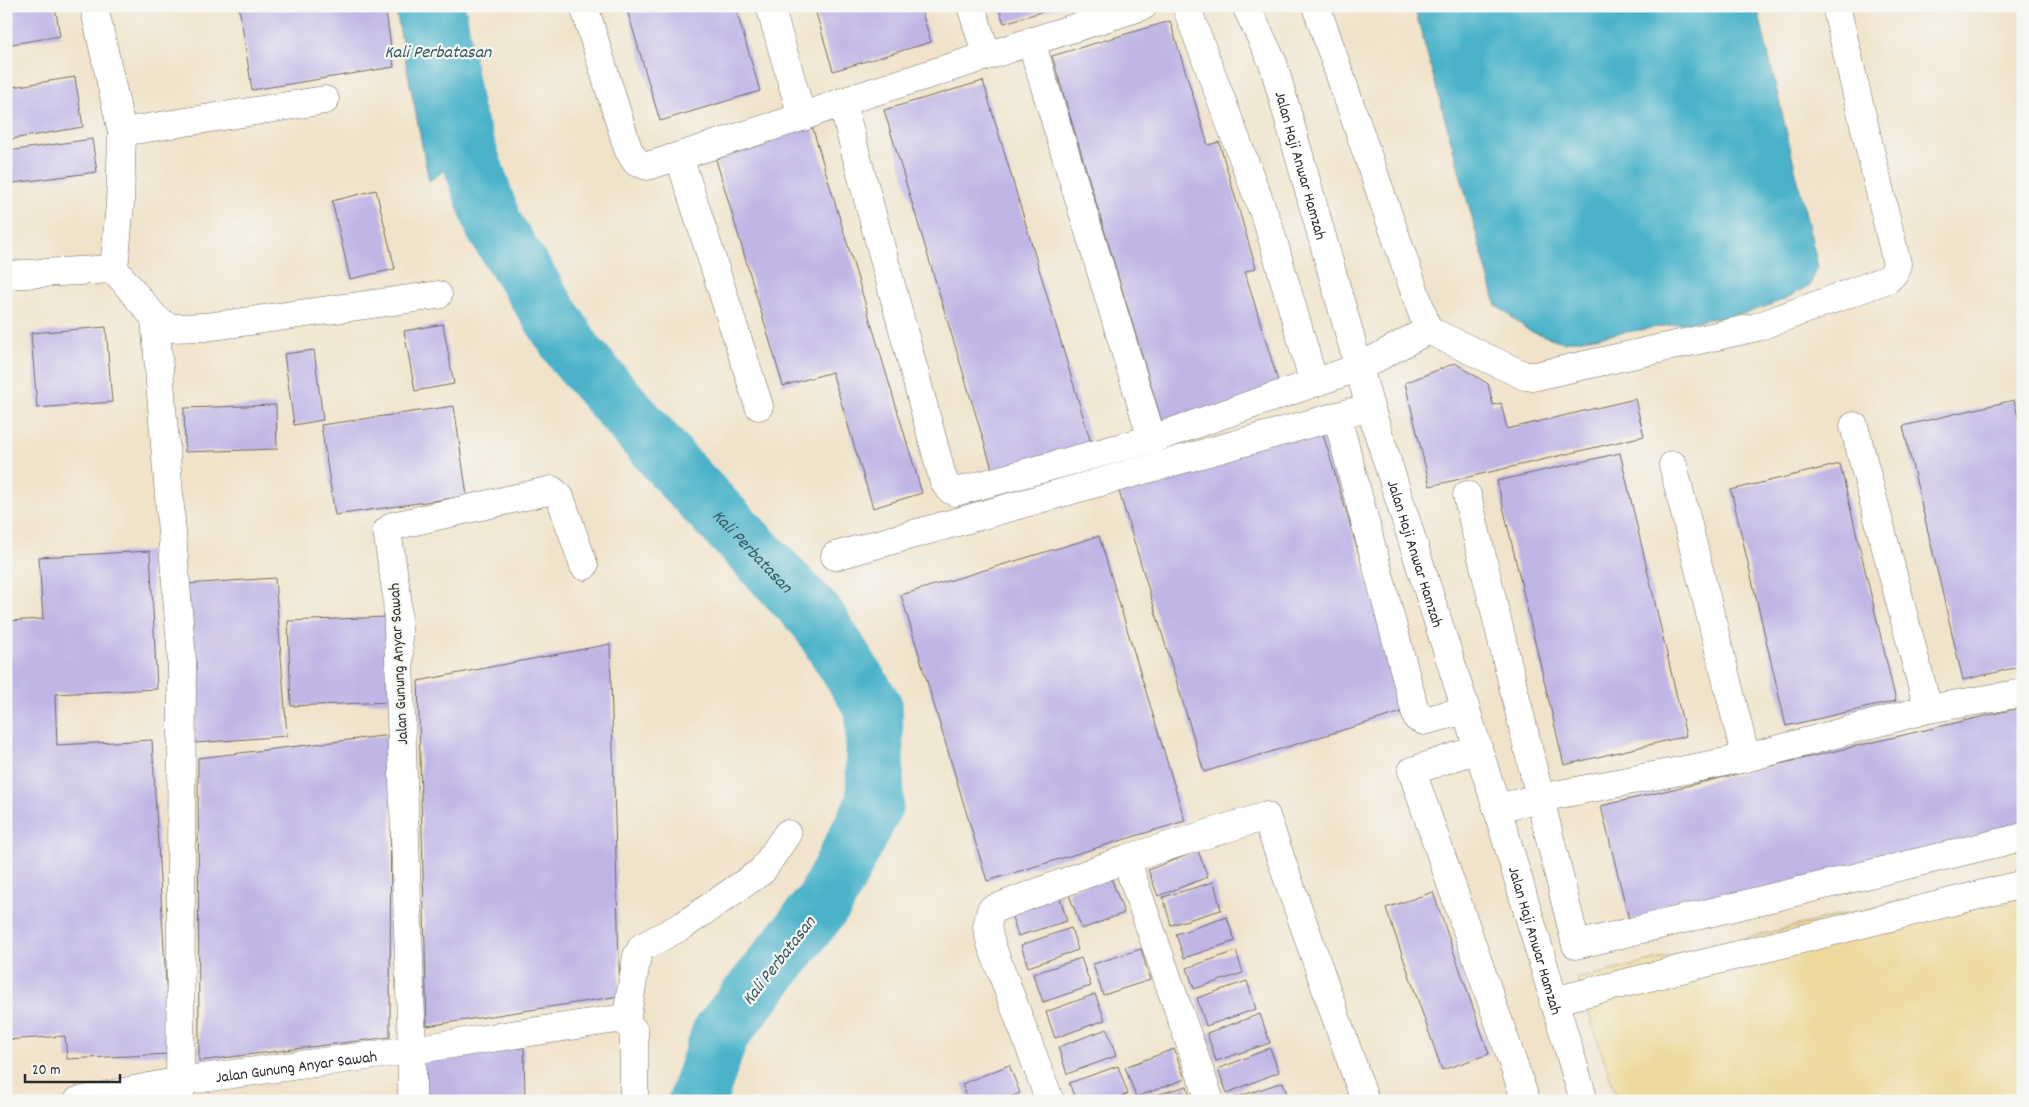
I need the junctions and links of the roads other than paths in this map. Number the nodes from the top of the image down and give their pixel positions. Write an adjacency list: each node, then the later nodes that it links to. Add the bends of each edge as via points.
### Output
1 (94, 6): 15 (street)
2 (584, 6): 16 (street, via 628,149 636,162 648,166)
3 (770, 6): 14 (street)
4 (971, 6): 11 (street)
5 (1143, 6): 10 (street)
6 (1186, 6): 23 (street, via 1269,227)
7 (1246, 6): 22 (street, Jalan Haji Anwar Hamzah, via 1273,63)
8 (1316, 6): 21 (street)
9 (1836, 6): 21 (street, via 1898,264 1888,279 1757,327 1536,376 1525,376)
10 (1031, 41): 11 (street); 28 (street)
11 (987, 56): 13 (street)
12 (325, 100): 15 (street)
13 (842, 102): 14 (street); 28 (street, via 948,488 955,492)
14 (802, 117): 16 (street)
15 (122, 132): 17 (street)
16 (679, 156): 24 (street)
17 (114, 269): 18 (street); 20 (street)
18 (6, 275)
19 (438, 295): 20 (street, via 206,327 169,328)
20 (155, 318): 47 (street, via 182,660)
21 (1428, 330): 22 (street)
22 (1360, 368): 23 (street); 25 (street, Jalan Haji Anwar Hamzah)
23 (1314, 383): 28 (street)
24 (759, 406)
25 (1370, 407): 26 (street); 34 (street, Jalan Haji Anwar Hamzah)
26 (1337, 416): 31 (street); 34 (street, via 1418,718 1424,722)
27 (1854, 426): 35 (street)
28 (1152, 439)
29 (1673, 465): 37 (street)
30 (1467, 495): 38 (street)
31 (834, 556)
32 (584, 566): 46 (street, Jalan Gunung Anyar Sawah, via 560,497 552,490 393,526 388,531 397,598)
33 (2023, 693): 35 (street)
34 (1466, 710): 36 (street, Jalan Haji Anwar Hamzah)
35 (1928, 710): 37 (street)
36 (1478, 749): 39 (street, Jalan Haji Anwar Hamzah); 54 (street, via 1412,771)
37 (1746, 758): 38 (street)
38 (1540, 798): 39 (street); 41 (street, via 1576,945)
39 (1497, 808): 44 (street, Jalan Haji Anwar Hamzah)
40 (787, 834): 45 (street, via 762,871 684,925 642,947 637,956)
41 (2023, 836)
42 (1126, 858): 51 (street, via 991,910 987,926 991,944); 52 (street); 53 (street, via 1266,816)
43 (2023, 884): 44 (street)
44 (1553, 1001): 55 (street, Jalan Haji Anwar Hamzah)
45 (630, 1026): 46 (street, Jalan Gunung Anyar Sawah, via 617,1019); 50 (street)
46 (412, 1050): 47 (street, Jalan Gunung Anyar Sawah); 49 (street, Jalan Gunung Anyar Sawah)
47 (180, 1091): 48 (street, Jalan Gunung Anyar Sawah)
48 (78, 1101)
49 (412, 1101)
50 (634, 1101)
51 (1050, 1101)
52 (1210, 1101)
53 (1365, 1101)
54 (1526, 1101)
55 (1584, 1101)

